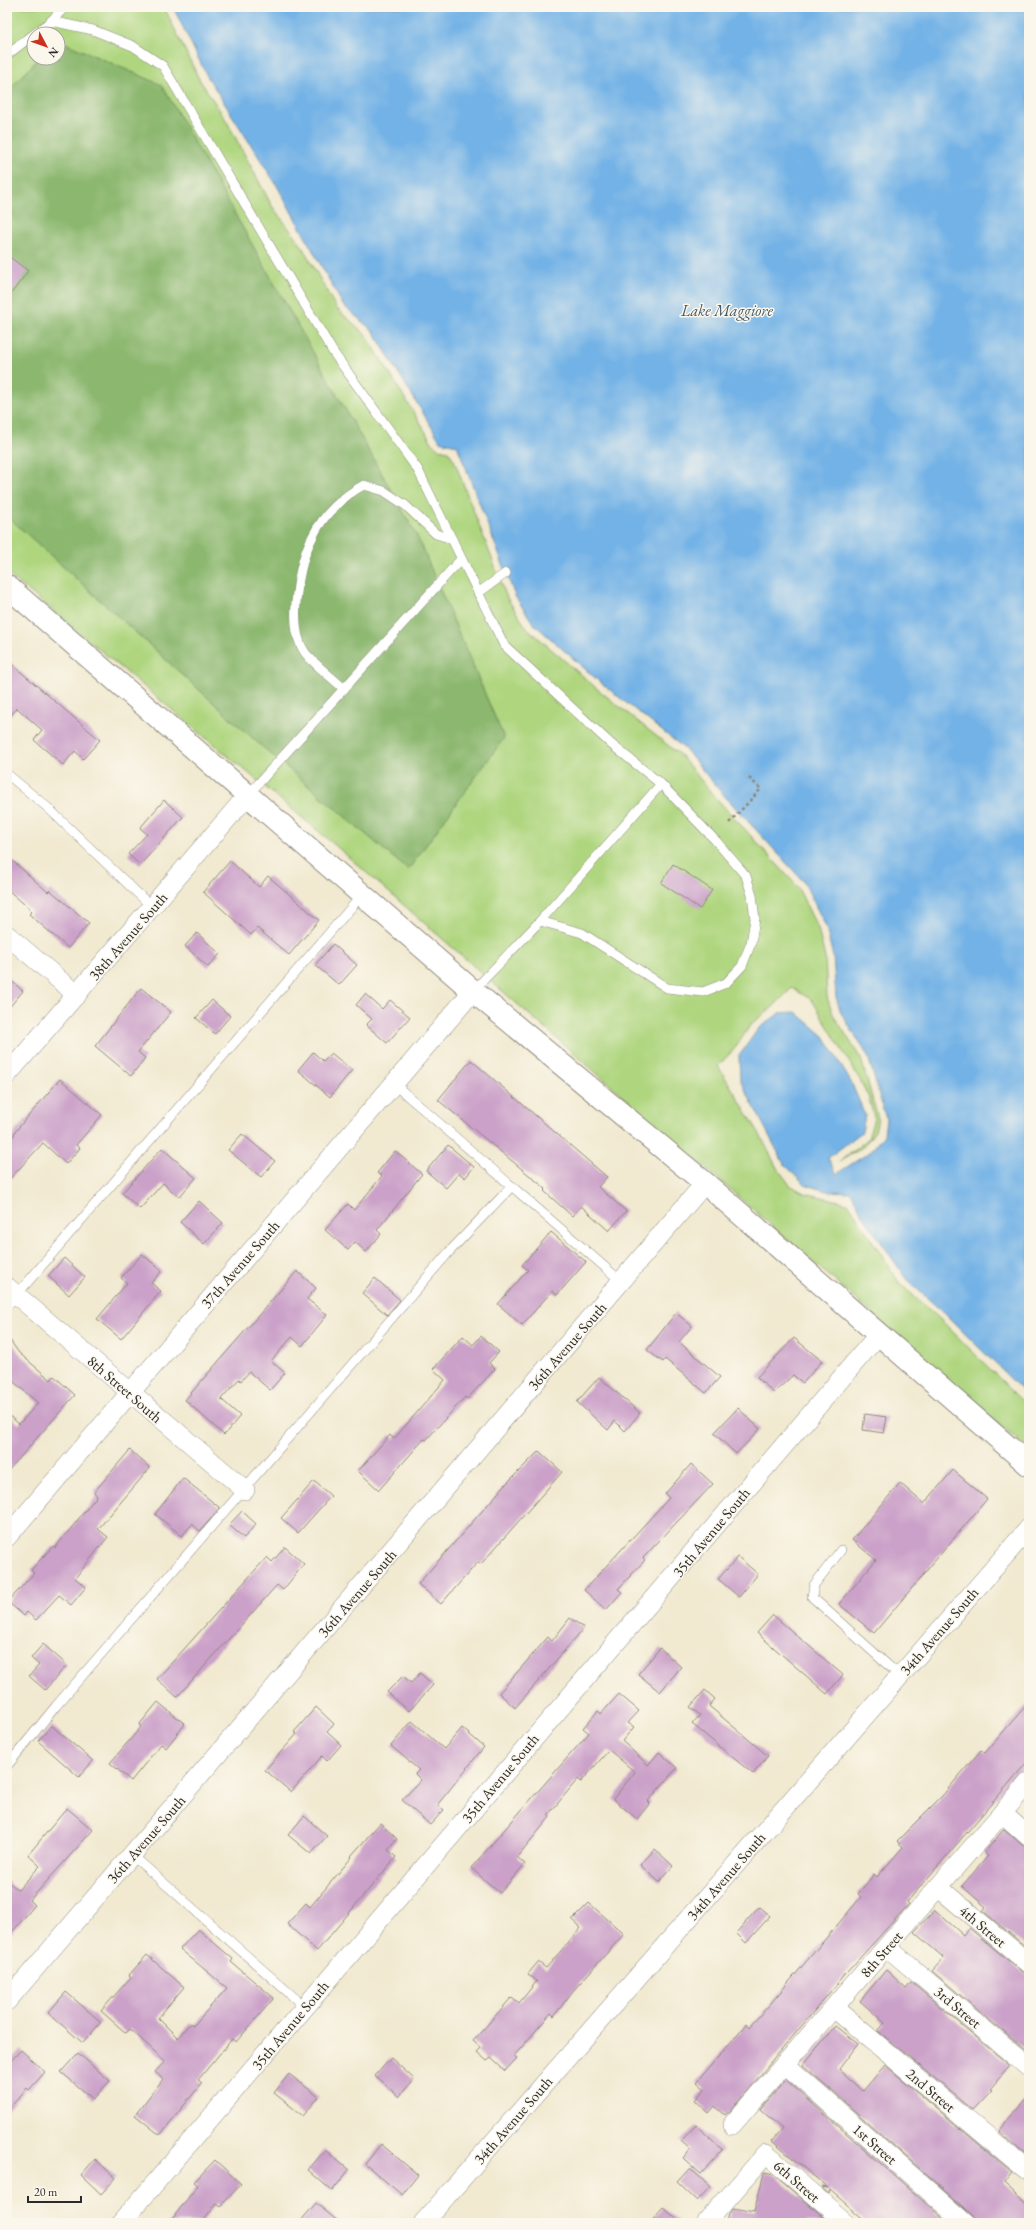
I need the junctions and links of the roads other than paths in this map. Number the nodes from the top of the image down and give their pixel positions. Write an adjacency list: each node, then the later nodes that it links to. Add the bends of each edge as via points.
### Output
1 (65, 7): 2 (lane)
2 (51, 21): 3 (lane); 4 (lane, via 93,30 126,44 163,66 333,352 418,470)
3 (7, 55)
4 (452, 538): 5 (lane); 9 (lane, via 436,534 405,505 384,491 364,485 349,493 319,526 312,537 298,588 294,612 297,635 304,652)
5 (461, 559): 8 (lane); 9 (lane)
6 (506, 573): 8 (lane)
7 (7, 586): 12 (main road)
8 (478, 593): 11 (lane, via 504,645 611,744)
9 (344, 689): 12 (lane)
10 (7, 774): 14 (lane, via 47,807)
11 (661, 784): 15 (lane); 15 (lane, via 746,876 752,894 755,919 751,943 742,966 726,982 703,992 667,988 582,933)
12 (247, 796): 13 (main road); 14 (street, 38th Avenue South)
13 (362, 895): 17 (main road); 24 (lane, via 232,1047)
14 (152, 907): 18 (street, 38th Avenue South)
15 (540, 921): 17 (lane)
16 (7, 934): 18 (street)
17 (474, 991): 20 (street, 37th Avenue South); 21 (main road)
18 (77, 995): 19 (street, 38th Avenue South)
19 (7, 1075)
20 (394, 1084): 22 (lane); 26 (street, 37th Avenue South)
21 (705, 1183): 23 (street, 36th Avenue South); 25 (main road)
22 (512, 1186): 23 (lane); 28 (lane, via 449,1252)
23 (622, 1282): 37 (street, 36th Avenue South)
24 (10, 1296): 26 (street, 8th Street South)
25 (880, 1334): 27 (main road); 42 (street, 35th Avenue South)
26 (130, 1394): 28 (street, 8th Street South); 30 (street, 37th Avenue South)
27 (1029, 1465)
28 (245, 1490): 33 (lane, via 61,1700)
29 (1029, 1528): 32 (street, 34th Avenue South)
30 (7, 1537)
31 (841, 1550): 32 (lane, via 814,1585 812,1598)
32 (900, 1676): 49 (street, 34th Avenue South)
33 (7, 1766)
34 (1029, 1782): 35 (street, 8th Street)
35 (1002, 1813): 36 (street); 38 (street, 8th Street)
36 (1029, 1837)
37 (132, 1855): 41 (street, 36th Avenue South); 42 (lane)
38 (938, 1887): 39 (street, 8th Street); 40 (street, 4th Street)
39 (887, 1947): 43 (street, 8th Street); 45 (street, 3rd Street)
40 (1029, 1964)
41 (7, 2001)
42 (305, 2007): 48 (street, 35th Avenue South)
43 (834, 2008): 44 (street, 8th Street); 47 (street, 2nd Street)
44 (785, 2064): 46 (street, 8th Street); 52 (street, 1st Street)
45 (1029, 2068)
46 (732, 2125)
47 (1029, 2172)
48 (121, 2223)
49 (423, 2223)
50 (706, 2223): 51 (street, 6th Street, via 766,2154)
51 (846, 2223)
52 (965, 2223)

